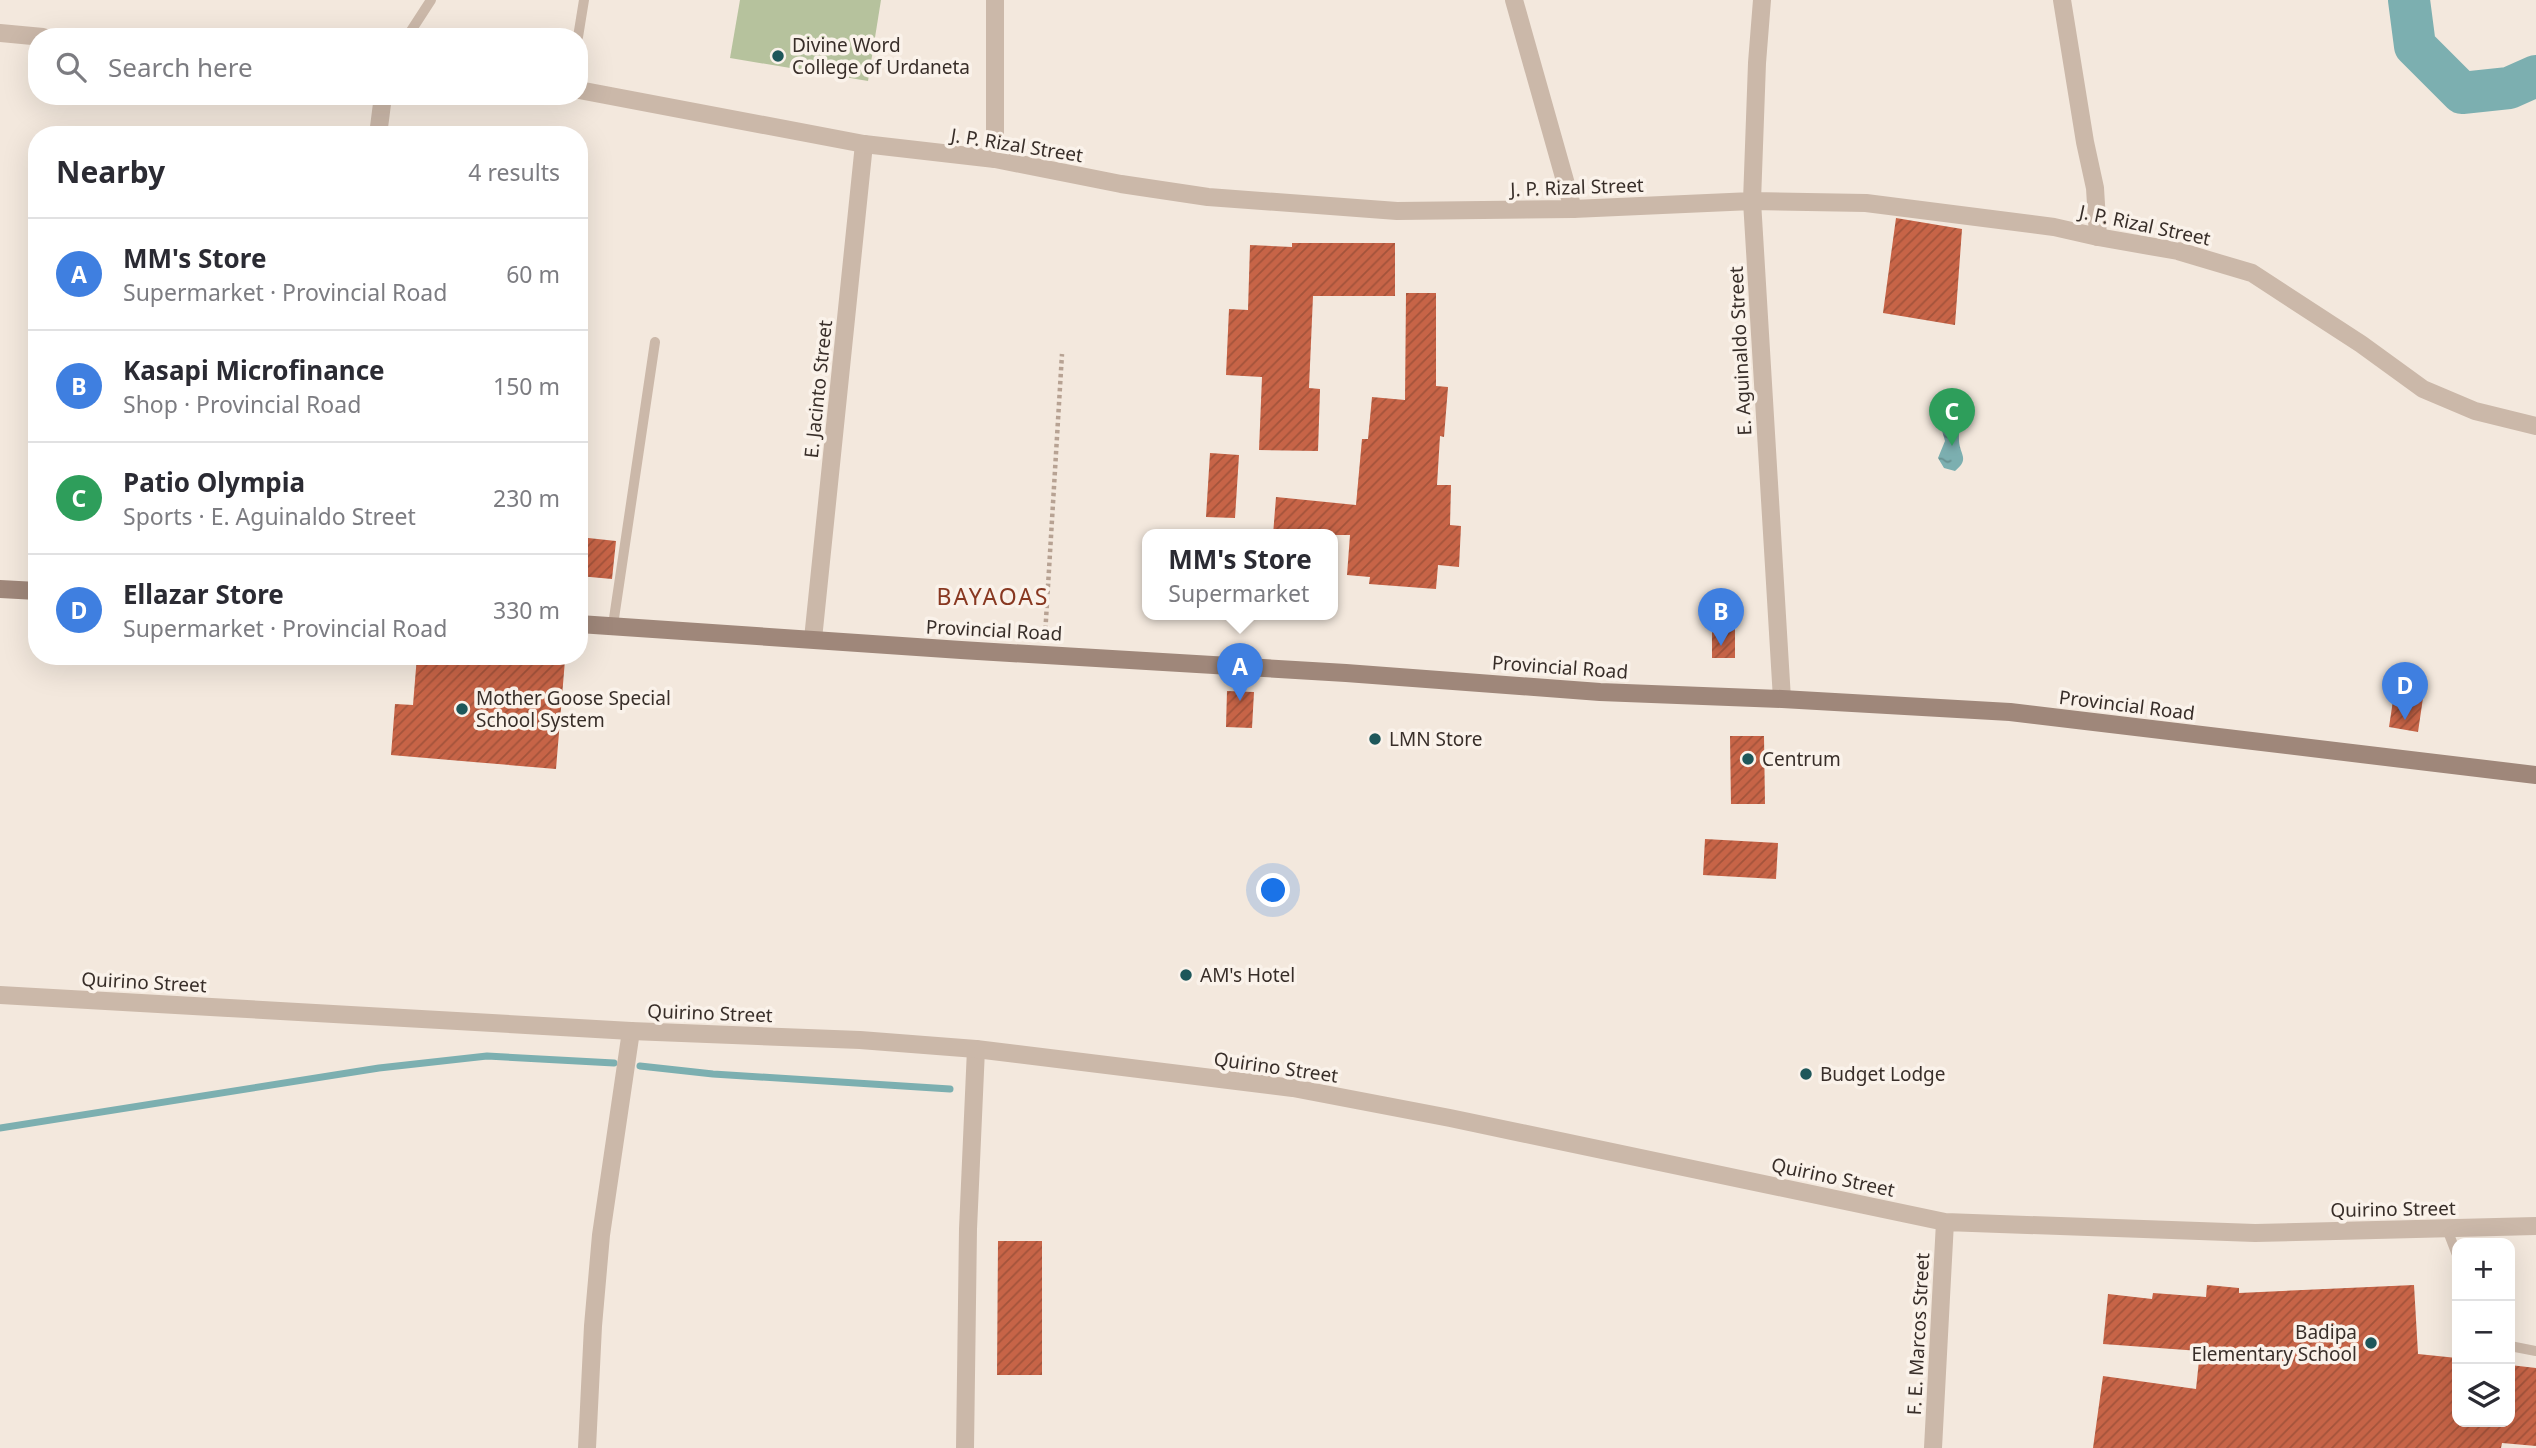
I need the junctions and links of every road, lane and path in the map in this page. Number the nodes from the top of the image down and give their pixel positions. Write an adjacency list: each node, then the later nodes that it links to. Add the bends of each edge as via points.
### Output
1 (431, 0): 7 (lane)
2 (584, 0): 8 (lane)
3 (995, 0): 15 (street)
4 (1514, 0): 17 (street)
5 (1762, 0): 16 (street, E. Aguinaldo Street)
6 (2062, 0): 18 (street, via 2095,188)
7 (413, 28)
8 (579, 28)
9 (0, 33): 10 (street)
10 (28, 36)
11 (588, 92): 14 (street, J. P. Rizal Street)
12 (382, 105): 13 (street)
13 (379, 126)
14 (864, 144): 15 (street, J. P. Rizal Street); 26 (street, E. Jacinto Street)
15 (995, 159): 17 (street, J. P. Rizal Street, via 1208,197 1397,211)
16 (1752, 201): 17 (street, J. P. Rizal Street); 18 (street, J. P. Rizal Street, via 1907,207); 28 (street, E. Aguinaldo Street)
17 (1573, 209)
18 (2098, 237): 21 (street, J. P. Rizal Street, via 2178,251 2252,273 2423,389 2474,411)
19 (655, 342): 25 (lane)
20 (1062, 354): 27 (path)
21 (2536, 426)
22 (0, 589): 23 (main road)
23 (28, 591)
24 (588, 624): 25 (main road, Provincial Road)
25 (613, 625): 26 (main road, Provincial Road)
26 (813, 639): 27 (main road, Provincial Road)
27 (1044, 654): 28 (main road, Provincial Road, via 1600,692)
28 (1782, 699): 29 (main road, Provincial Road, via 2010,712)
29 (2536, 775)
30 (0, 995): 31 (street, Quirino Street)
31 (631, 1031): 32 (street, Quirino Street); 39 (street, via 601,1236)
32 (976, 1049): 33 (street, Quirino Street, via 1293,1088); 40 (street)
33 (1945, 1222): 35 (street, Quirino Street, via 2255,1233); 41 (street, F. E. Marcos Street)
34 (2536, 1226): 35 (street, Quirino Street)
35 (2447, 1229): 36 (lane)
36 (2452, 1242)
37 (2515, 1347): 38 (lane)
38 (2536, 1351)
39 (587, 1448)
40 (965, 1448)
41 (1933, 1448)

